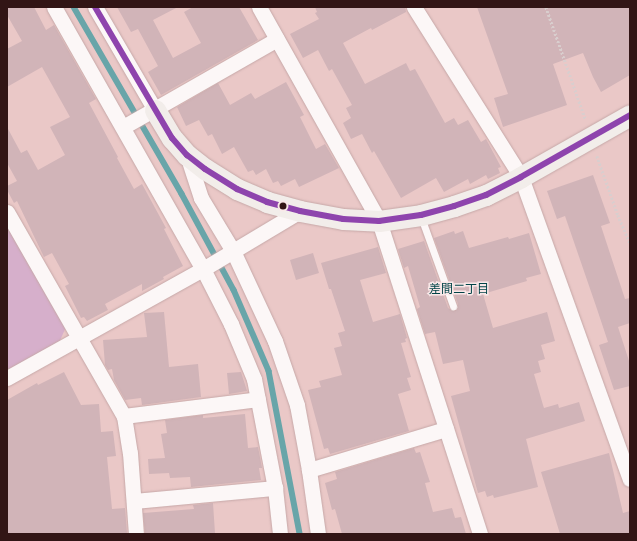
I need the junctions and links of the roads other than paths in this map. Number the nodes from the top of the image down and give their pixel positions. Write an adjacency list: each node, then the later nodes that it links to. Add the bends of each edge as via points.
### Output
1 (54, 7): 8 (street)
2 (95, 7): 6 (street)
3 (259, 7): 5 (street)
4 (414, 7): 10 (street)
5 (277, 39): 6 (street); 14 (street)
6 (155, 110): 8 (street); 9 (street, via 172,138)
7 (630, 115): 10 (street)
8 (123, 127): 16 (street)
9 (187, 155): 11 (street, via 237,189 267,202); 15 (street, via 202,198)
10 (521, 178): 13 (street, via 486,195); 24 (street)
11 (300, 211): 14 (street, via 342,219); 15 (street)
12 (7, 212): 18 (street)
13 (421, 215): 14 (street); 17 (lane)
14 (380, 221): 22 (street)
15 (233, 252): 16 (street); 23 (street, via 275,341 297,405)
16 (203, 269): 18 (street); 20 (street, via 231,324 254,379)
17 (453, 306)
18 (80, 337): 19 (street); 21 (street)
19 (7, 378)
20 (258, 399): 21 (street); 25 (street)
21 (124, 416): 26 (street)
22 (446, 429): 23 (street); 30 (street)
23 (310, 470): 29 (street)
24 (630, 479)
25 (275, 488): 26 (street); 28 (street)
26 (134, 501): 27 (street)
27 (136, 534)
28 (280, 534)
29 (318, 534)
30 (480, 534)

